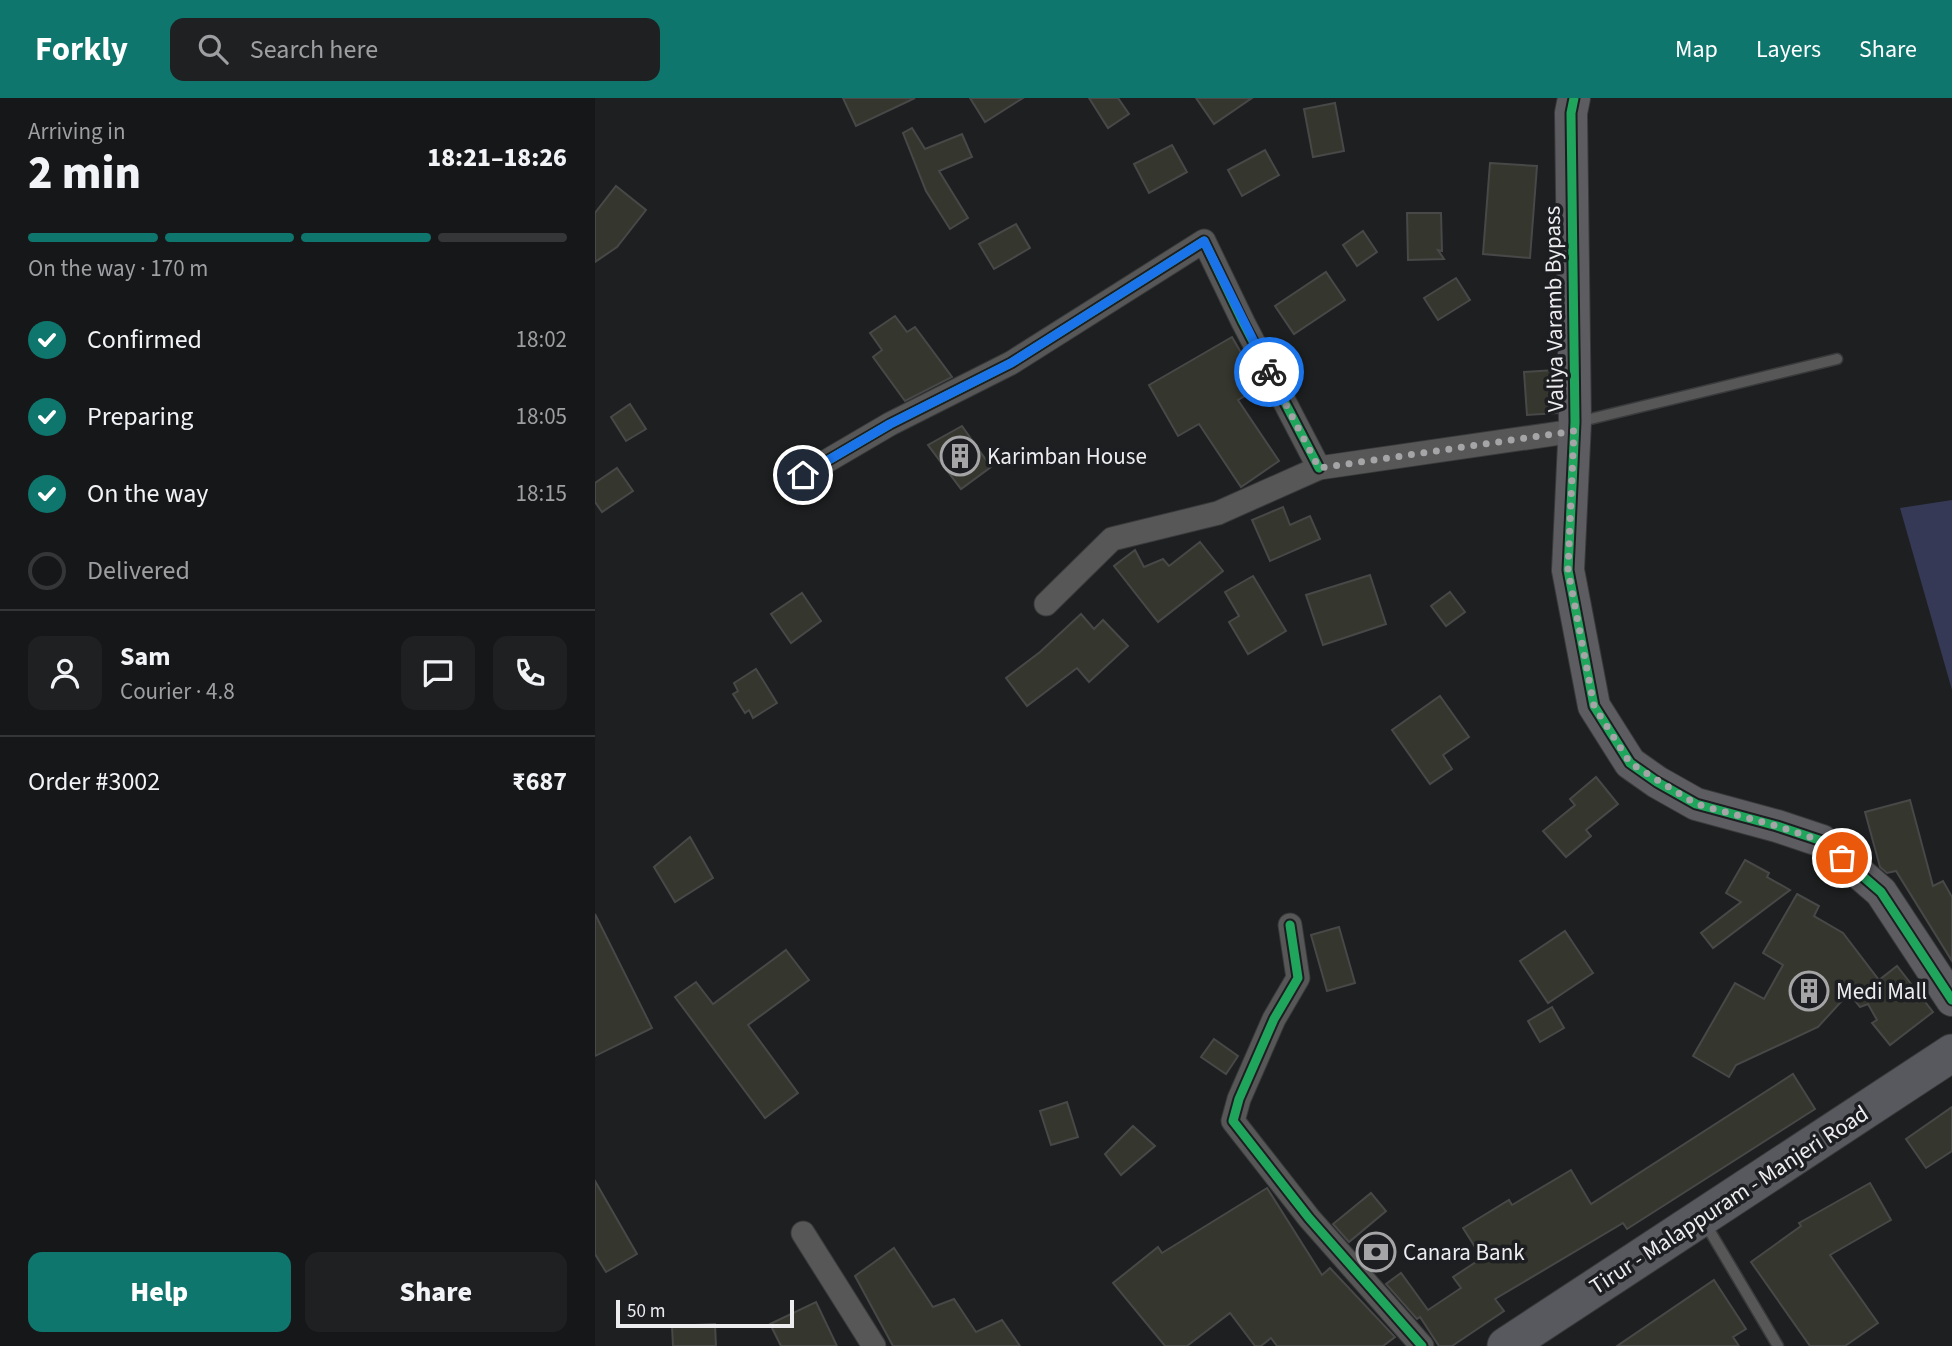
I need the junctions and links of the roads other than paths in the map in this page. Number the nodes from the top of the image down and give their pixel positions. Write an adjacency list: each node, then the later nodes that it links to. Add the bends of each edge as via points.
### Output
1 (1574, 98): 3 (street, Valiya Varamb Bypass)
2 (1837, 359): 3 (lane)
3 (1575, 427): 4 (street); 8 (street, Valiya Varamb Bypass, via 1568,570 1594,706 1630,763 1696,804 1822,841 1881,892)
4 (1319, 468): 5 (street, via 1204,241 1011,363 890,424); 6 (street, via 1218,513 1112,539)
5 (803, 475)
6 (1047, 604)
7 (1290, 925): 13 (street, via 1298,978 1274,1019 1233,1121 1309,1218)
8 (1952, 1000)
9 (1952, 1053): 10 (main road, Tirur - Malappuram - Manjeri Road)
10 (1701, 1218): 14 (main road, Tirur - Malappuram - Manjeri Road); 15 (lane)
11 (803, 1233): 12 (street)
12 (874, 1346)
13 (1422, 1346)
14 (1506, 1346)
15 (1778, 1346)

